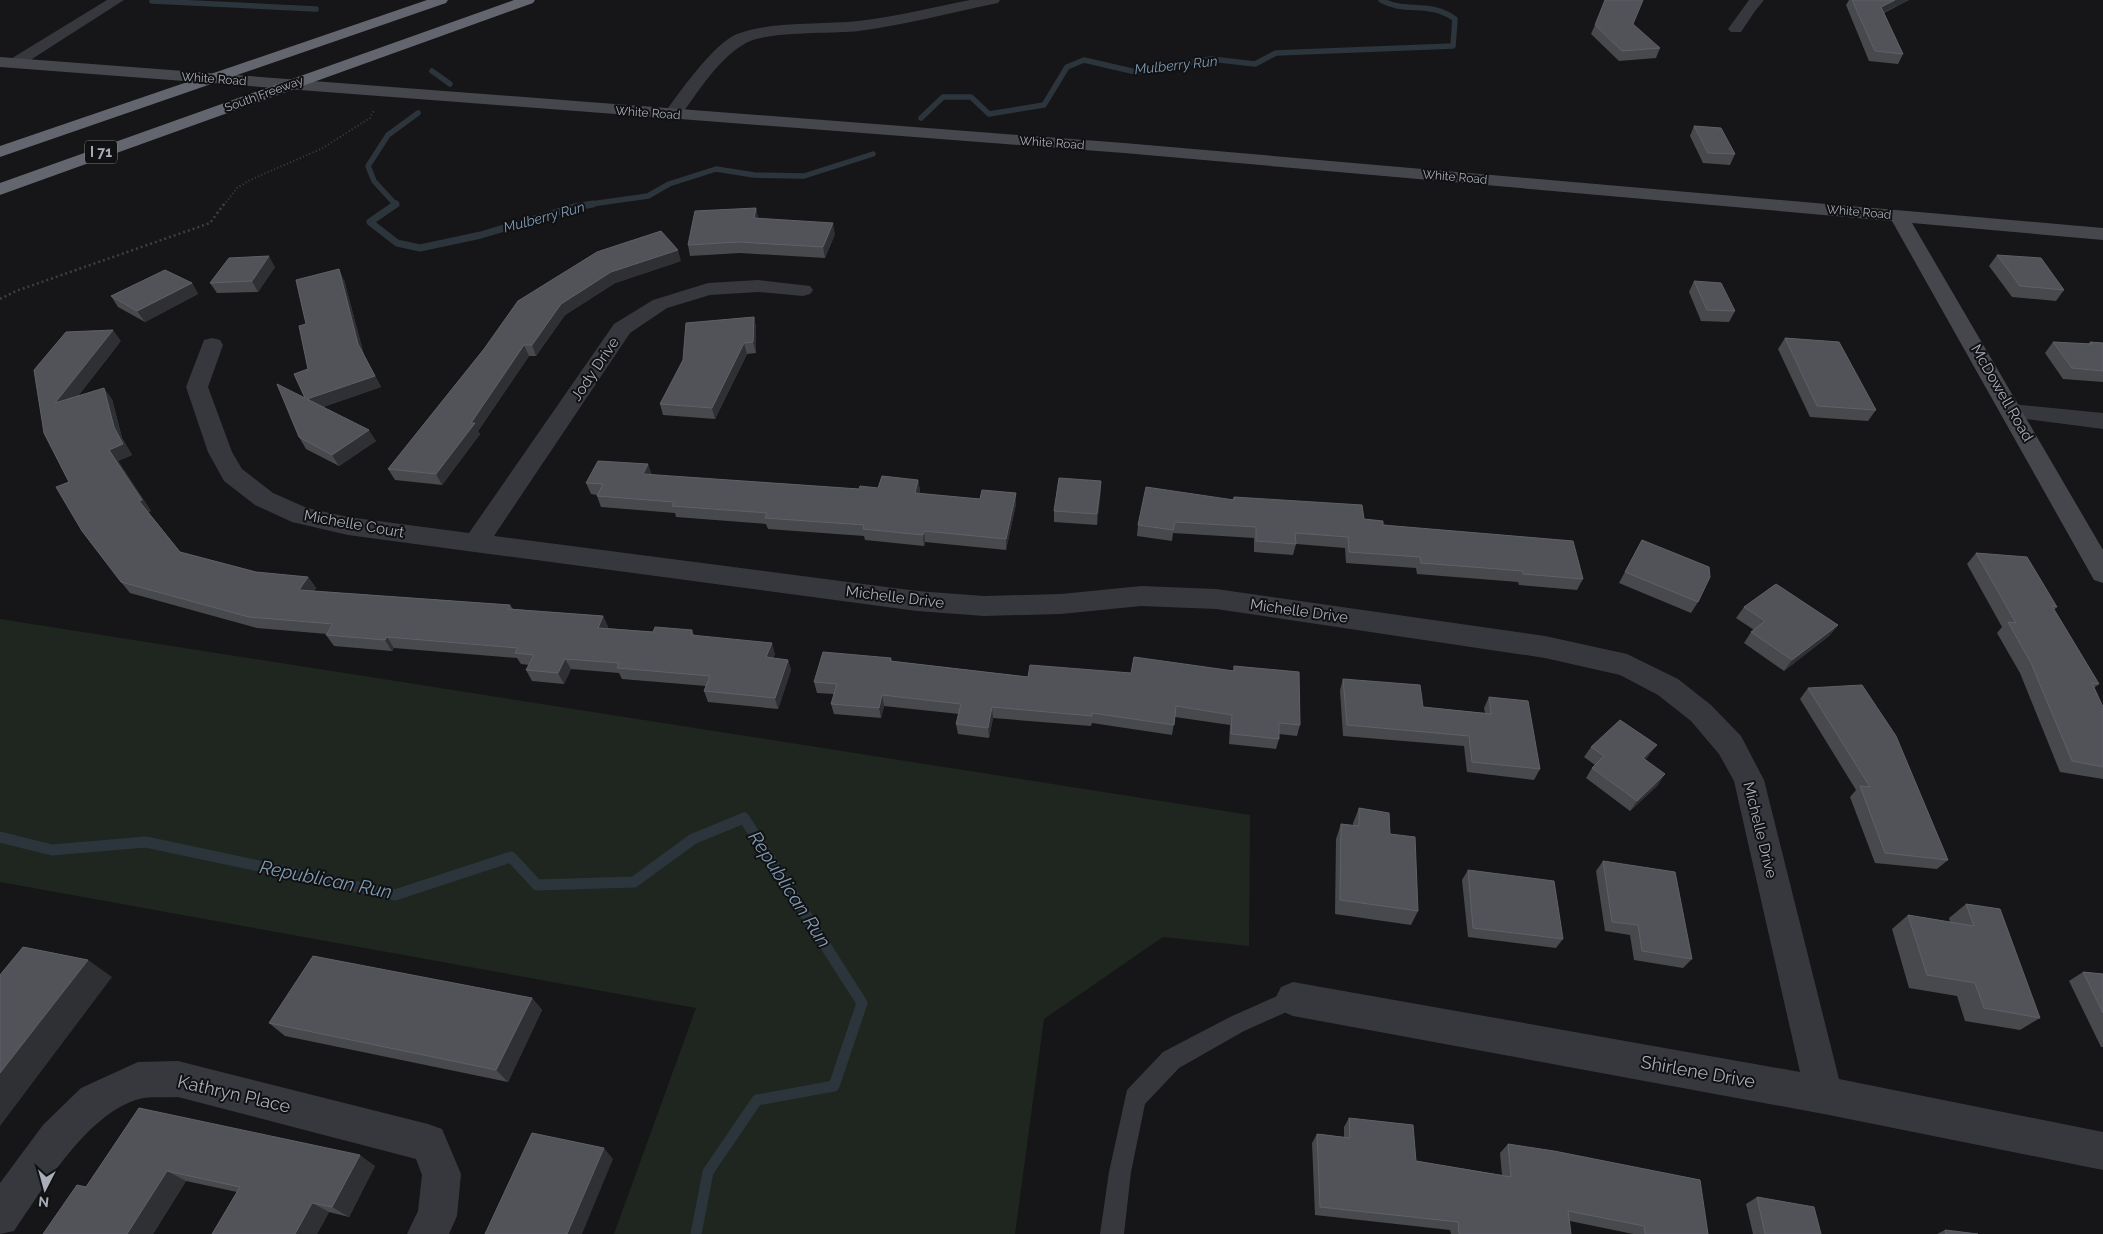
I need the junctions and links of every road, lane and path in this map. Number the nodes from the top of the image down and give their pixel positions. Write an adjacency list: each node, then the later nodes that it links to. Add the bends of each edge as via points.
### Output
1 (117, 0): 7 (street)
2 (441, 0): 10 (highway, I 71)
3 (528, 0): 11 (highway, South Freeway / I 71)
4 (993, 0): 9 (street, via 859,26 769,32 742,38 708,68)
5 (1757, 0): 6 (street)
6 (1736, 29)
7 (7, 62): 9 (street, White Road)
8 (377, 105): 15 (path, via 370,118 321,149 237,188 210,223 16,290)
9 (672, 115): 12 (street, White Road, via 1124,148)
10 (0, 152)
11 (0, 189)
12 (1898, 215): 13 (street, White Road); 17 (street, McDowell Road)
13 (2103, 234)
14 (804, 290): 19 (street, Jody Drive, via 758,286 708,289 660,304 622,329)
15 (0, 299)
16 (212, 344): 19 (street, Michelle Court, via 197,386 200,396 220,452 234,475 264,499 301,516 348,526)
17 (2012, 411): 18 (street); 20 (street, McDowell Road)
18 (2103, 421)
19 (476, 542): 22 (street, Michelle Drive, via 917,601 984,606 1061,604 1141,596 1216,599 1545,646 1627,665 1668,687 1700,712 1730,746 1749,780)
20 (2103, 573)
21 (1293, 999): 22 (street, Shirlene Drive); 26 (lane, via 1237,1024 1171,1060 1135,1098)
22 (1824, 1095): 23 (street, Shirlene Drive)
23 (2103, 1151)
24 (0, 1217): 25 (street, Kathryn Place, via 56,1138 94,1101 138,1080 178,1079 428,1143 442,1174 437,1216)
25 (427, 1234)
26 (1112, 1234)

